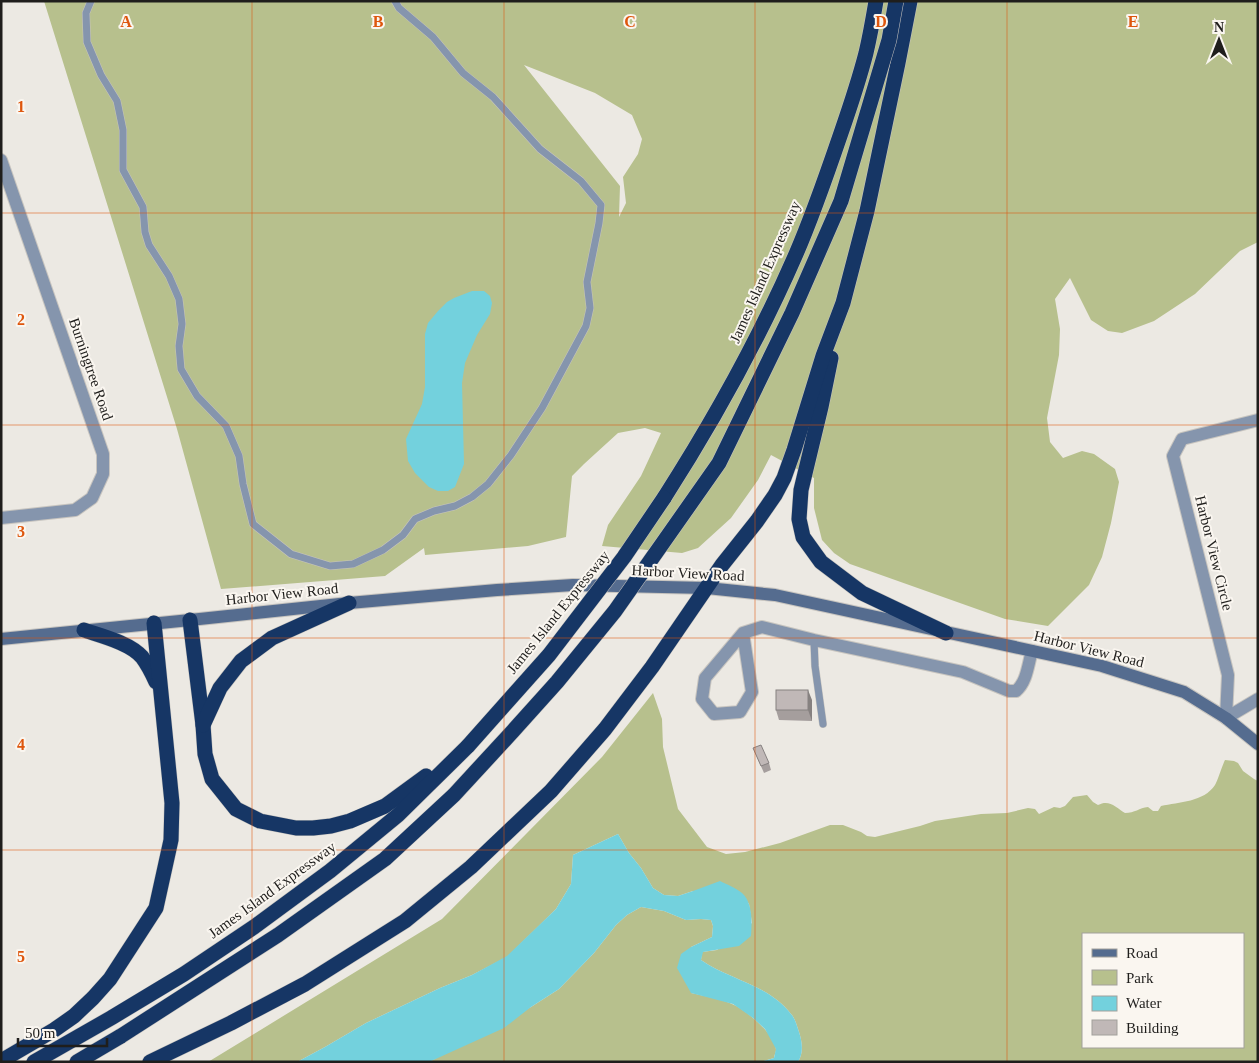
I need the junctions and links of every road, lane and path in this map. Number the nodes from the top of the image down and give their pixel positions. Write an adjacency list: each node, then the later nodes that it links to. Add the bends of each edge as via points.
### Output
1 (91, 1): 2 (lane, via 86,12 87,42 117,101 123,130 123,170 143,208 149,245 179,299 181,369 197,396 226,426 239,456 253,524 291,554 330,566 354,564 383,550 403,535 415,519 455,506 488,484 542,408 586,326 590,308 587,282 600,223 601,205 581,181 540,148 493,97 463,74)
2 (395, 1)
3 (876, 1): 26 (highway, James Island Expressway, bridge, via 866,53 816,203 774,302 724,399 692,456 624,557 549,655)
4 (896, 1): 29 (highway, bridge, via 889,40 841,201 792,313 719,463 615,611 557,682 454,795 384,859 278,935)
5 (910, 1): 7 (highway, via 867,211)
6 (1, 160): 9 (street, Burningtree Road, via 103,454 103,474 92,498 75,510)
7 (843, 303): 10 (highway, via 784,478); 16 (highway, via 801,490 799,519 803,538 821,562 862,592)
8 (1258, 420): 22 (street, Harbor View Circle, via 1182,439 1173,456 1228,675)
9 (1, 518)
10 (707, 588): 11 (main road, Harbor View Road, via 573,585); 16 (main road, Harbor View Road, via 775,596); 30 (highway, via 605,729 552,791 471,867 405,920 305,984)
11 (349, 603): 12 (main road, Harbor View Road); 24 (highway, via 272,638 241,661 220,688)
12 (190, 620): 13 (main road, Harbor View Road); 24 (highway)
13 (154, 623): 14 (main road, Harbor View Road); 20 (highway)
14 (84, 630): 17 (main road, Harbor View Road); 20 (highway, via 120,642 141,655)
15 (743, 633): 15 (street, via 752,692 740,712 714,714 702,699 705,678); 18 (street, via 762,626)
16 (946, 633): 19 (main road, Harbor View Road)
17 (1, 639)
18 (814, 640): 19 (street, via 963,672 1009,691 1022,687); 23 (lane)
19 (1032, 651): 22 (main road, Harbor View Road, via 1102,666 1184,692)
20 (161, 693): 27 (highway, via 172,803 171,840 156,908 110,979 93,998 67,1021)
21 (1258, 699): 22 (street)
22 (1226, 718): 25 (main road, Harbor View Road)
23 (823, 724)
24 (203, 725): 26 (highway, via 204,754 212,779 236,809 260,821 296,828 331,826 384,806)
25 (1258, 744)
26 (468, 746): 28 (highway, James Island Expressway, via 398,815 254,927 184,974)
27 (1, 1061)
28 (34, 1062)
29 (78, 1062)
30 (150, 1062)

